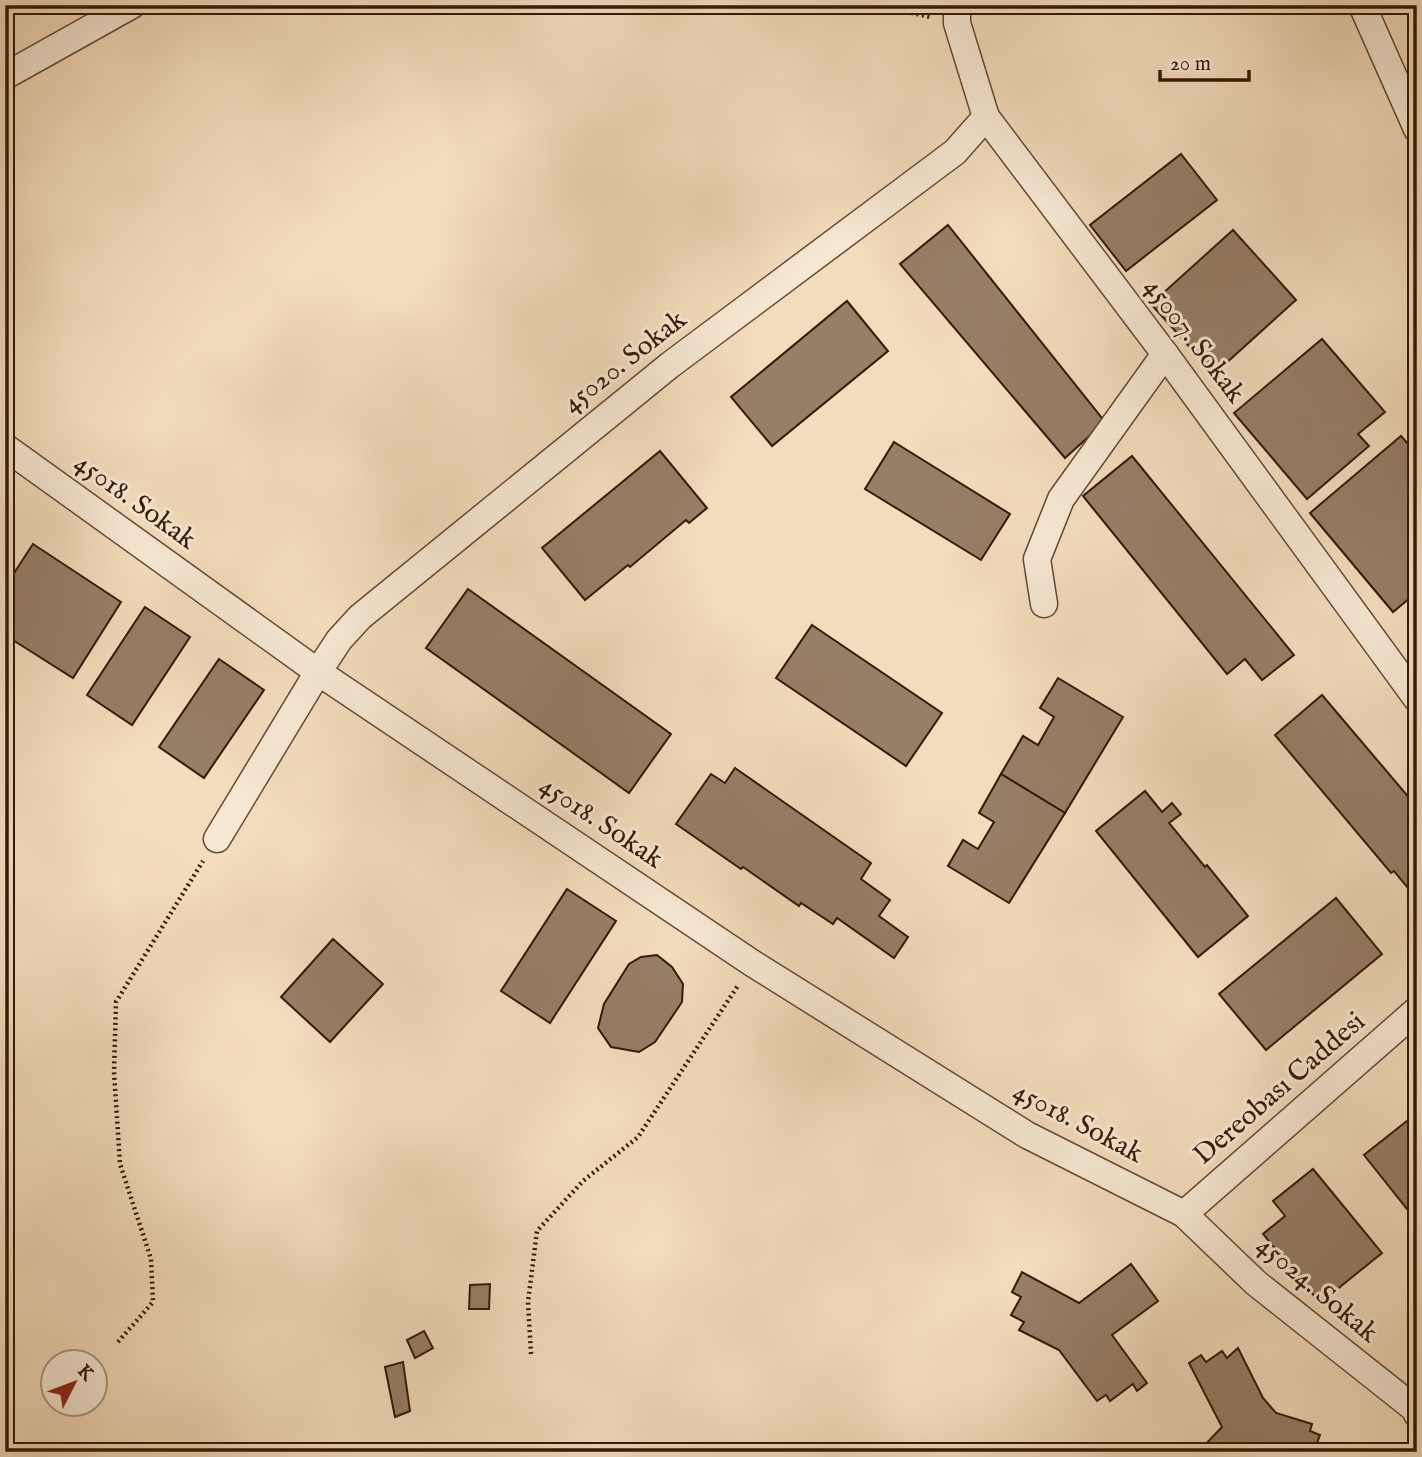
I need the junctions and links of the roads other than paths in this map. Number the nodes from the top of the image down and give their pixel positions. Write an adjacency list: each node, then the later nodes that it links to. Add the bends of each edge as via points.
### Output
1 (132, 5): 4 (street)
2 (1362, 5): 6 (street)
3 (957, 14): 5 (street, 45007. Sokak)
4 (5, 76)
5 (986, 117): 7 (street, 45007. Sokak); 10 (street, 45020. Sokak, via 955,152 670,365 360,617)
6 (1417, 129)
7 (1165, 354): 9 (street, via 1061,499 1037,559); 11 (street, 45007. Sokak)
8 (5, 447): 10 (street, 45018. Sokak)
9 (1044, 604)
10 (318, 672): 12 (street, 45020. Sokak); 14 (street, 45018. Sokak, via 752,963 1027,1135)
11 (1417, 699)
12 (217, 839)
13 (1417, 1010): 14 (street, Dereobası Caddesi)
14 (1184, 1214): 15 (street, 45024. Sokak, via 1256,1283)
15 (1416, 1410)

